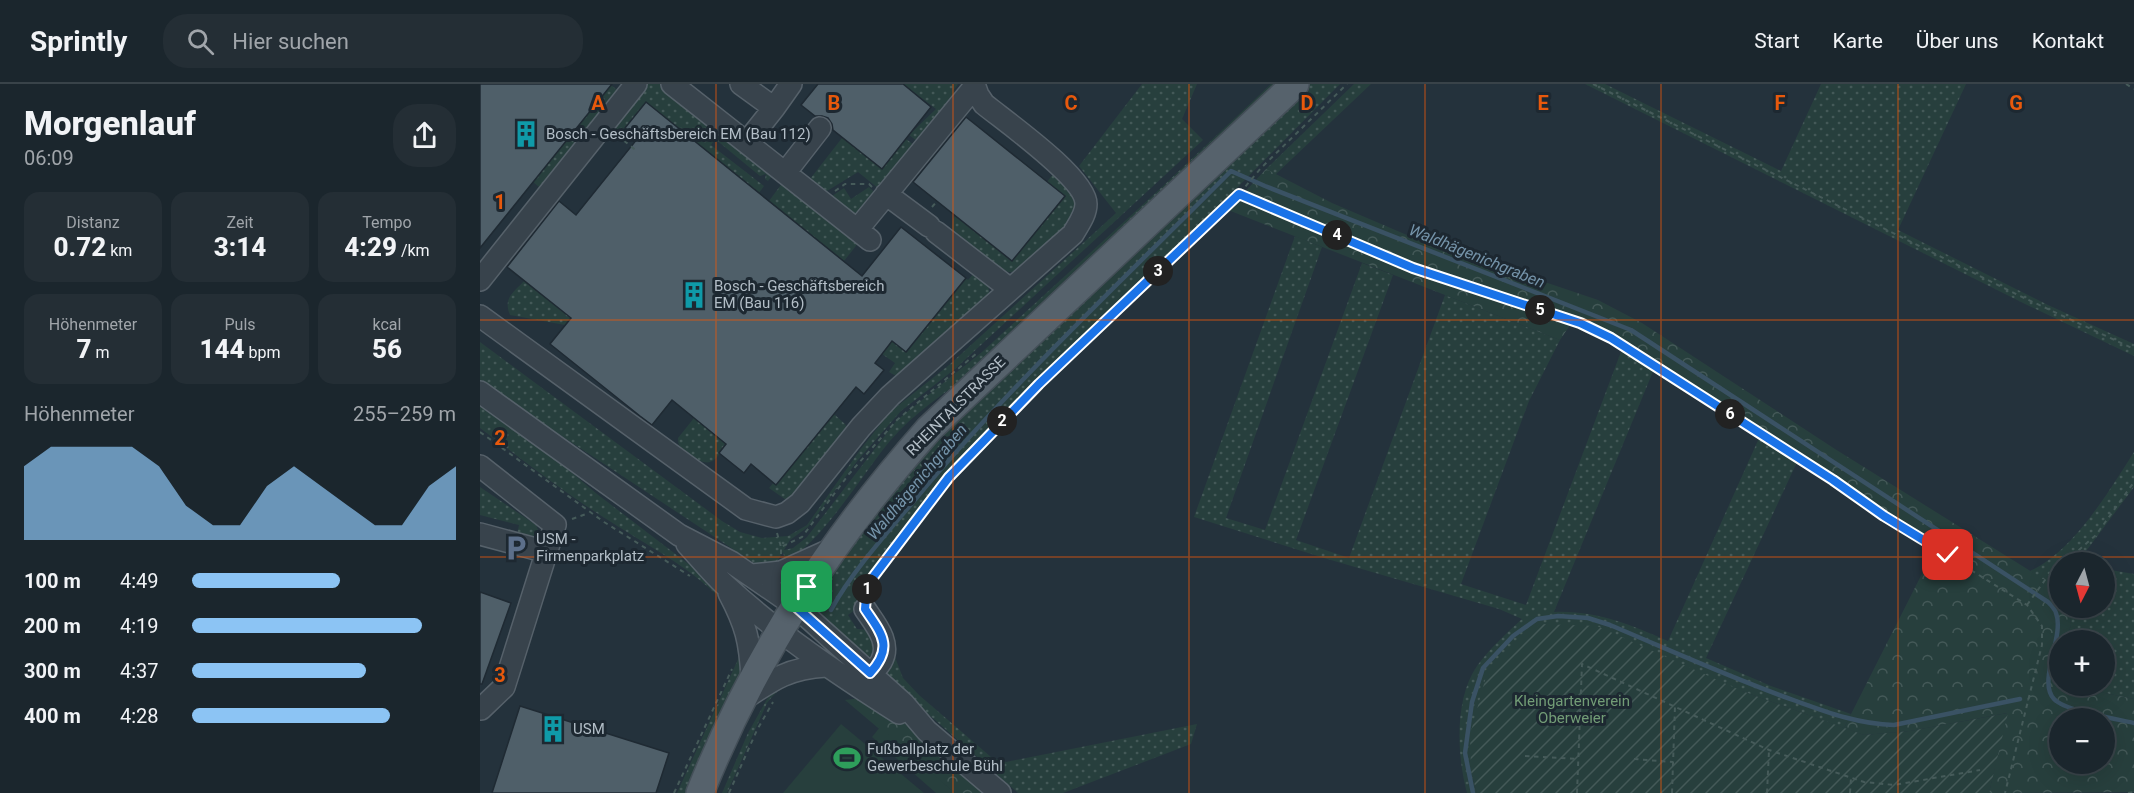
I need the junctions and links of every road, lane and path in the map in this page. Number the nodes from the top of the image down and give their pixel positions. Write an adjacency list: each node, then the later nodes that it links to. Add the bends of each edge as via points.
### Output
1 (636, 84): 12 (street)
2 (672, 84): 14 (street)
3 (741, 84): 11 (street)
4 (791, 84): 11 (street)
5 (1295, 84): 32 (main road, RHEINTALSTRASSE, via 929,429)
6 (1347, 84): 17 (path)
7 (1593, 84): 23 (path)
8 (2126, 84): 10 (path)
9 (975, 85): 18 (street); 21 (street, via 984,104 1065,170 1080,187 1086,203 1073,234)
10 (2134, 89)
11 (774, 108): 14 (street)
12 (603, 124): 15 (path); 20 (street)
13 (820, 128): 16 (street)
14 (747, 142): 16 (street)
15 (638, 152)
16 (785, 173): 19 (street)
17 (1239, 194): 39 (path, via 1413,268 1580,323 1611,338); 41 (path, via 1039,384 949,477 867,585)
18 (886, 195): 19 (path, via 868,184 845,184); 19 (street, via 864,235); 21 (street)
19 (820, 200)
20 (480, 280)
21 (1010, 289): 22 (street, via 890,396 800,503 776,516 746,509)
22 (480, 316)
23 (2134, 349)
24 (480, 392): 31 (street)
25 (480, 432): 28 (path)
26 (480, 466): 29 (street)
27 (2134, 482): 34 (path, via 2096,535)
28 (590, 512): 29 (path); 37 (path)
29 (555, 525): 33 (street)
30 (480, 534): 33 (street)
31 (679, 535): 35 (street); 38 (street)
32 (832, 549): 35 (street, via 781,572); 40 (main road, RHEINTALSTRASSE)
33 (547, 552): 48 (street, via 504,687)
34 (2076, 552)
35 (752, 575): 40 (street)
36 (2049, 577): 39 (path)
37 (697, 580)
38 (724, 584): 42 (street); 45 (street, via 744,622 751,657)
39 (2027, 604): 66 (path, via 2042,626 2042,645)
40 (795, 606): 42 (main road, RHEINTALSTRASSE); 44 (street)
41 (865, 609): 44 (street, via 884,644 882,661)
42 (779, 631): 43 (street); 45 (main road, RHEINTALSTRASSE)
43 (826, 666): 44 (street); 45 (street)
44 (865, 680): 61 (street)
45 (742, 682): 58 (path); 59 (main road, RHEINTALSTRASSE)
46 (775, 700): 60 (path)
47 (1675, 706): 50 (path); 52 (path, via 1582,664); 54 (path)
48 (480, 709): 49 (street)
49 (480, 720)
50 (1769, 750): 56 (path); 64 (path)
51 (1525, 756): 52 (path)
52 (1578, 759): 62 (path)
53 (1634, 759): 54 (path)
54 (1673, 762): 63 (path)
55 (1980, 770): 56 (path, via 1894,785)
56 (1851, 778): 65 (path)
57 (2134, 792): 67 (path)
58 (674, 793)
59 (700, 793)
60 (729, 793)
61 (1000, 793)
62 (1577, 793)
63 (1672, 793)
64 (1767, 793)
65 (1850, 793)
66 (2005, 793)
67 (2128, 793)

